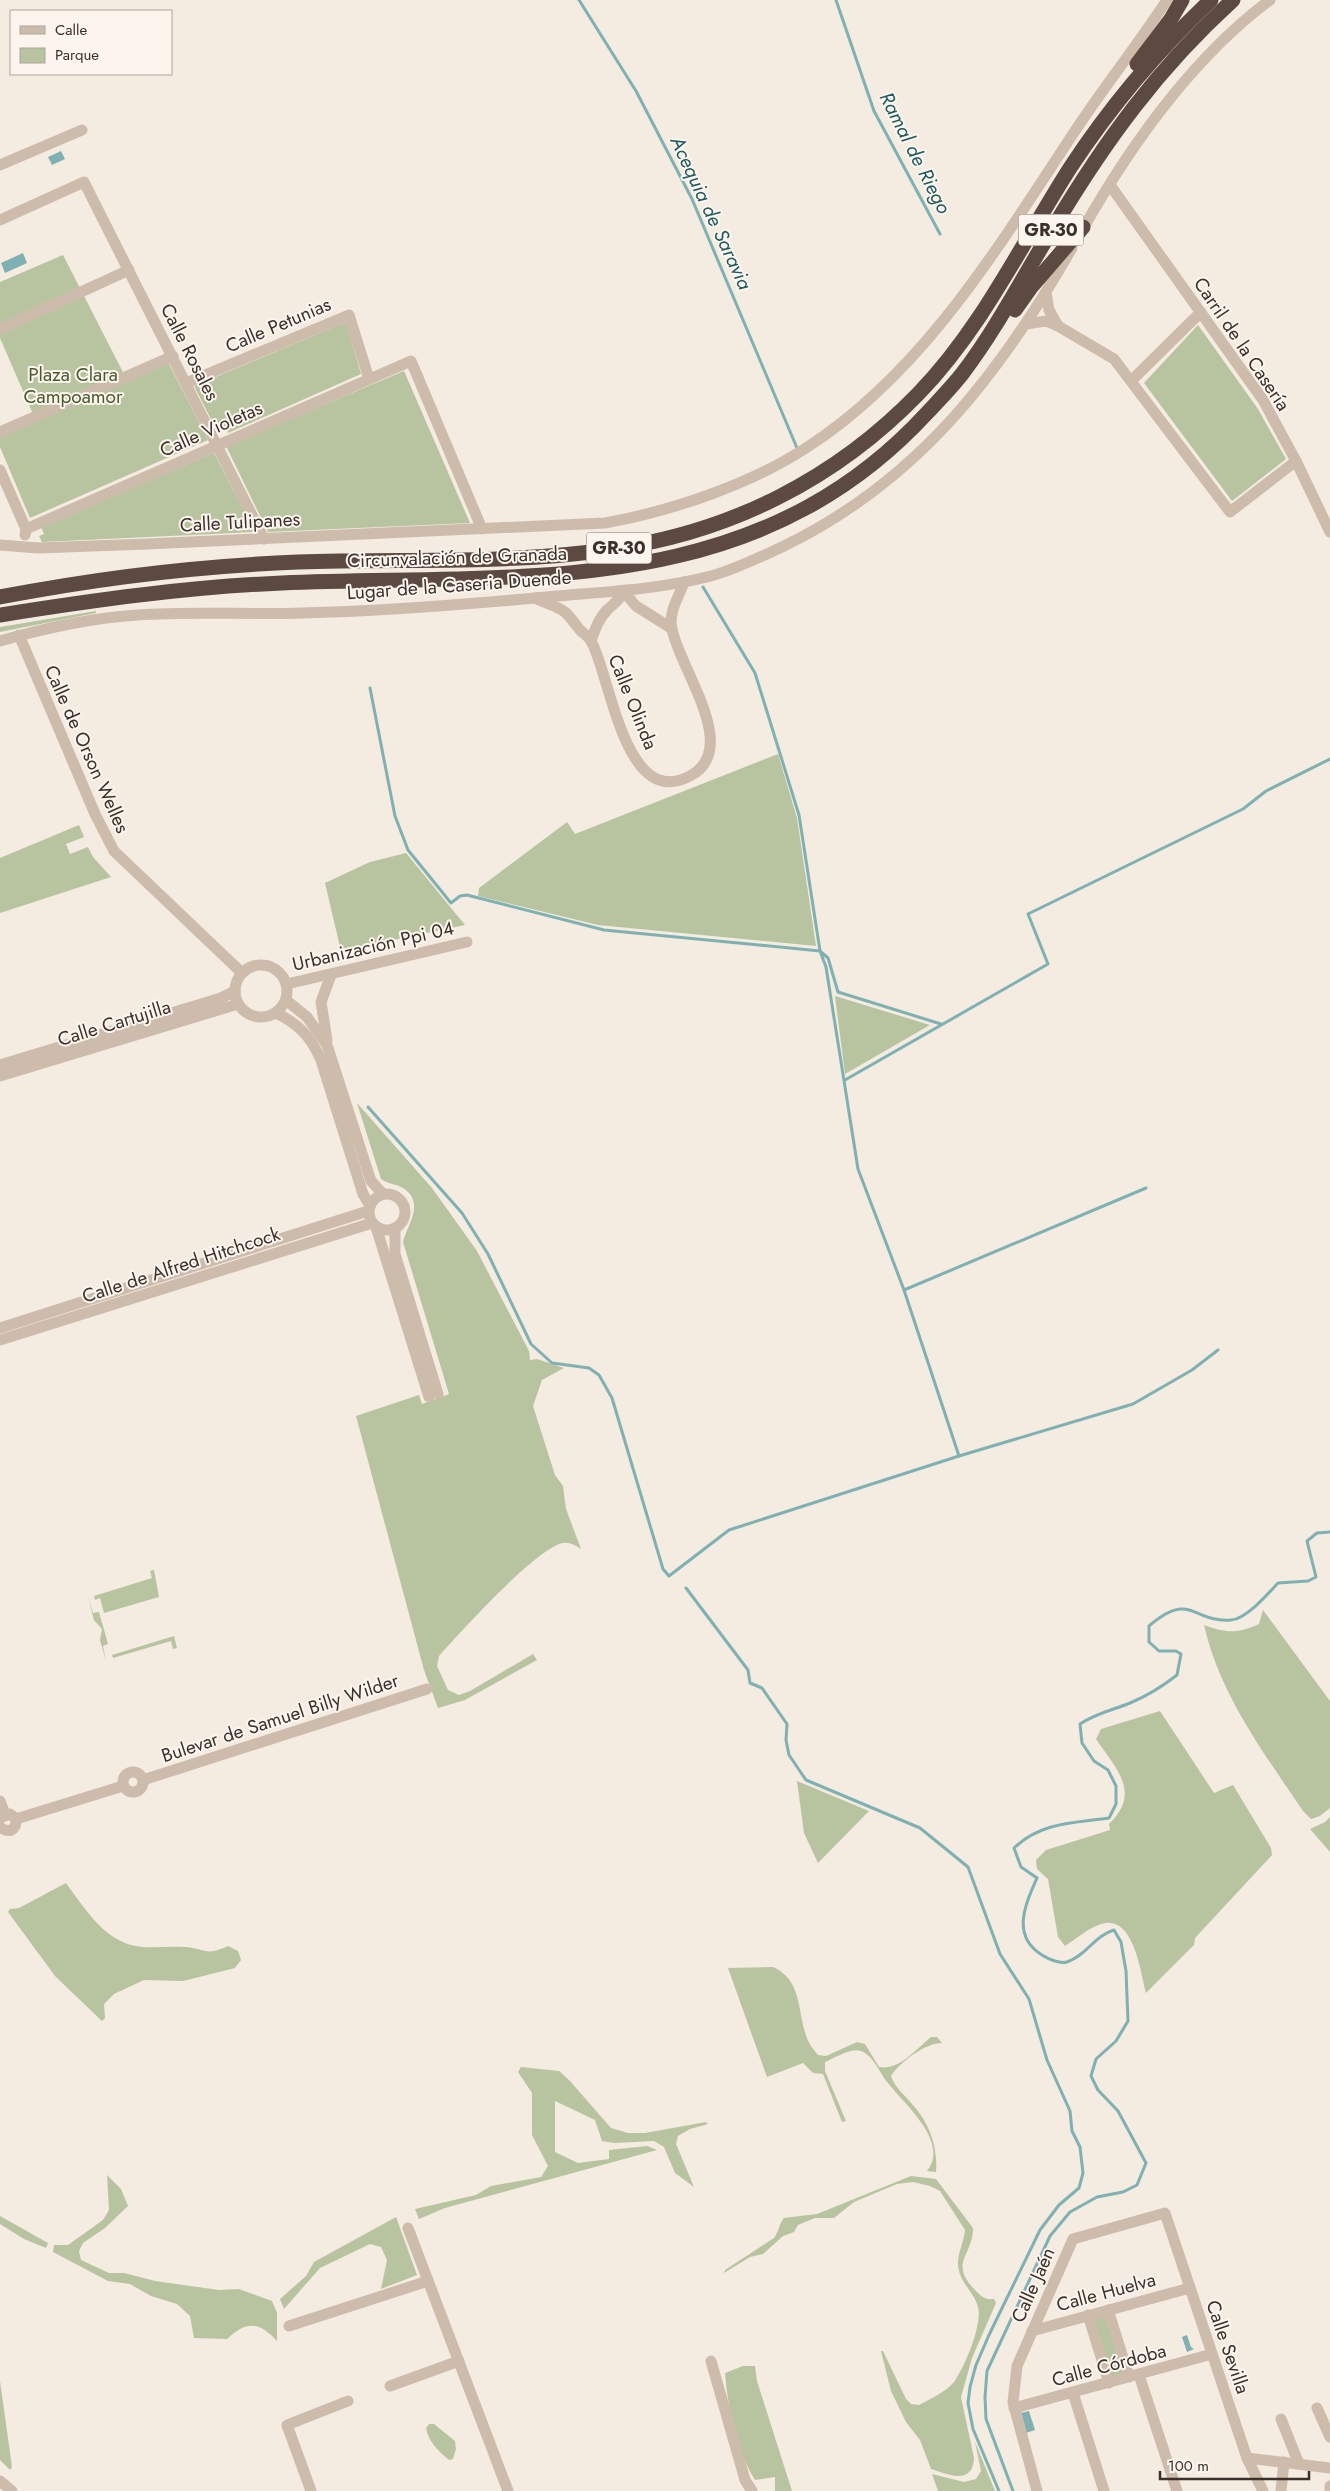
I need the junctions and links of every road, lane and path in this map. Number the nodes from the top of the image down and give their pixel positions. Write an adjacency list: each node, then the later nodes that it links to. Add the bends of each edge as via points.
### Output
1 (1167, 0): 28 (street, Calle Tulipanes, via 1102,89 1000,245 942,323 894,376 833,428 784,461 737,483 626,519 605,523)
2 (1182, 0): 6 (highway, via 1171,20 1112,96)
3 (1211, 0): 6 (highway, Circunvalación de Granada / GR-30, via 1153,59)
4 (1233, 0): 18 (highway, Circunvalación de Granada / GR-30, via 1143,93 1114,132)
5 (1270, 0): 9 (street, Lugar de la Caseria Duende, via 1192,73)
6 (1105, 118): 35 (highway, Circunvalación de Granada / GR-30, via 989,301 956,350 922,391 857,450 824,473 760,507 697,531 643,544 588,552 244,565 136,575)
7 (82, 130): 8 (street)
8 (0, 165)
9 (1110, 184): 11 (street, Lugar de la Caseria Duende); 14 (street, Carril de la Casería)
10 (0, 220): 12 (street, Calle Rosales, via 84,182)
11 (1083, 227): 13 (street, Lugar de la Caseria Duende); 18 (highway, via 1010,317)
12 (130, 270): 17 (street); 19 (street, Calle Rosales)
13 (1046, 293): 15 (street, Lugar de la Caseria Duende); 16 (street, via 1049,310)
14 (1201, 312): 21 (street); 25 (street, Carril de la Casería, via 1263,400)
15 (1029, 321): 16 (street, via 1046,321); 33 (street, Lugar de la Caseria Duende, via 948,426 906,466 862,501 829,522 757,558 714,575)
16 (1058, 326): 21 (street, via 1114,359)
17 (0, 329)
18 (992, 331): 39 (highway, Circunvalación de Granada / GR-30, via 961,376 923,417 867,467 804,508 731,541 699,551 632,566 543,576 282,583 197,589)
19 (173, 356): 22 (street, Calle Rosales); 23 (street)
20 (370, 379): 22 (street, Calle Petunias, via 349,315); 24 (street, Calle Violetas); 28 (street, Calle Violetas, via 411,361)
21 (1131, 381): 25 (street, via 1230,512)
22 (186, 383): 24 (street, Calle Rosales)
23 (0, 432)
24 (218, 445): 27 (street, Calle Violetas); 30 (street, Calle Rosales)
25 (1296, 461): 29 (street, Carril de la Casería)
26 (0, 470): 27 (street)
27 (26, 529): 32 (street)
28 (482, 529): 30 (street, Calle Tulipanes)
29 (1330, 532)
30 (264, 539): 32 (street, Calle Tulipanes, via 48,548)
31 (0, 545): 32 (street, Calle Tulipanes)
32 (24, 546)
33 (684, 582): 36 (street, Lugar de la Caseria Duende); 40 (street, Calle Olinda, via 673,605)
34 (0, 586): 35 (highway, via 32,584)
35 (60, 587): 37 (highway, Circunvalación de Granada / GR-30)
36 (624, 592): 38 (street, Lugar de la Caseria Duende); 40 (street, via 636,606); 43 (street, Calle Olinda, via 597,624)
37 (0, 598)
38 (534, 598): 41 (street, Lugar de la Caseria Duende, via 303,613 139,615 90,620); 43 (street, Calle Olinda, via 565,612)
39 (0, 615)
40 (671, 628): 43 (street, Calle Olinda, via 710,728 711,752 702,770 668,782 651,776 637,762 616,715)
41 (20, 635): 42 (street, Lugar de la Caseria Duende); 45 (street, Calle de Orson Welles, via 95,814 114,851)
42 (0, 641)
43 (591, 641)
44 (467, 942): 46 (street, Urbanización Ppi 04)
45 (242, 973): 47 (street, via 253,966 270,967 281,973); 48 (street)
46 (331, 975): 47 (street, Urbanización Ppi 04); 52 (street, via 321,1002)
47 (287, 984): 49 (street)
48 (235, 991): 50 (street); 53 (street, Calle Cartujilla)
49 (286, 1000): 51 (street); 52 (street, via 307,1017)
50 (238, 1004): 51 (street, via 247,1014 258,1018); 54 (street, Calle Cartujilla)
51 (276, 1013): 56 (street, via 298,1026 314,1045)
52 (327, 1045): 55 (street, via 366,1170)
53 (0, 1065)
54 (0, 1076)
55 (383, 1194): 56 (street, via 373,1200); 57 (street, via 399,1199 404,1209 403,1220)
56 (372, 1217): 57 (street, via 386,1230); 58 (street, Calle de Alfred Hitchcock); 59 (street, Calle de Alfred Hitchcock); 60 (street)
57 (395, 1228): 60 (street, via 395,1254)
58 (0, 1328)
59 (0, 1340)
60 (429, 1381): 61 (street)
61 (433, 1395)
62 (427, 1689): 65 (street, Bulevar de Samuel Billy Wilder, via 143,1780 142,1787 134,1793 123,1786)
63 (0, 1801): 64 (street)
64 (2, 1816): 65 (street, via 12,1815)
65 (16, 1820): 66 (street, via 13,1830 4,1831)
66 (0, 1827)
67 (1165, 2213): 70 (street, Calle Sevilla); 74 (street, Calle Jaén, via 1073,2239)
68 (408, 2228): 69 (street)
69 (428, 2281): 73 (street); 77 (street)
70 (1190, 2288): 71 (street, Calle Huelva); 75 (street, Calle Sevilla)
71 (1108, 2310): 72 (street, Calle Huelva); 78 (street)
72 (1088, 2316): 74 (street, Calle Huelva); 79 (street)
73 (289, 2326)
74 (1032, 2331): 83 (street, Calle Jaén, via 1017,2366)
75 (1212, 2354): 78 (street, Calle Córdoba); 87 (street, Calle Sevilla)
76 (711, 2361): 91 (street)
77 (459, 2362): 80 (street); 96 (street)
78 (1134, 2376): 79 (street, Calle Córdoba); 101 (street)
79 (1109, 2383): 81 (street, Calle Córdoba)
80 (390, 2386)
81 (1073, 2393): 83 (street, Calle Córdoba); 100 (street)
82 (348, 2401): 95 (street, via 287,2425)
83 (1014, 2408): 99 (street, Calle Jaén)
84 (1318, 2408): 86 (street)
85 (1281, 2419): 89 (street)
86 (1330, 2437)
87 (1247, 2458): 88 (street); 102 (street, Calle Sevilla)
88 (1284, 2462): 89 (street); 103 (street)
89 (1299, 2464): 90 (street)
90 (1330, 2468)
91 (746, 2480): 97 (street); 98 (street)
92 (0, 2481): 94 (street)
93 (1330, 2486): 104 (street)
94 (12, 2491)
95 (311, 2491)
96 (508, 2491)
97 (741, 2491)
98 (752, 2491)
99 (1037, 2491)
100 (1104, 2491)
101 (1177, 2491)
102 (1263, 2491)
103 (1282, 2491)
104 (1330, 2491)

